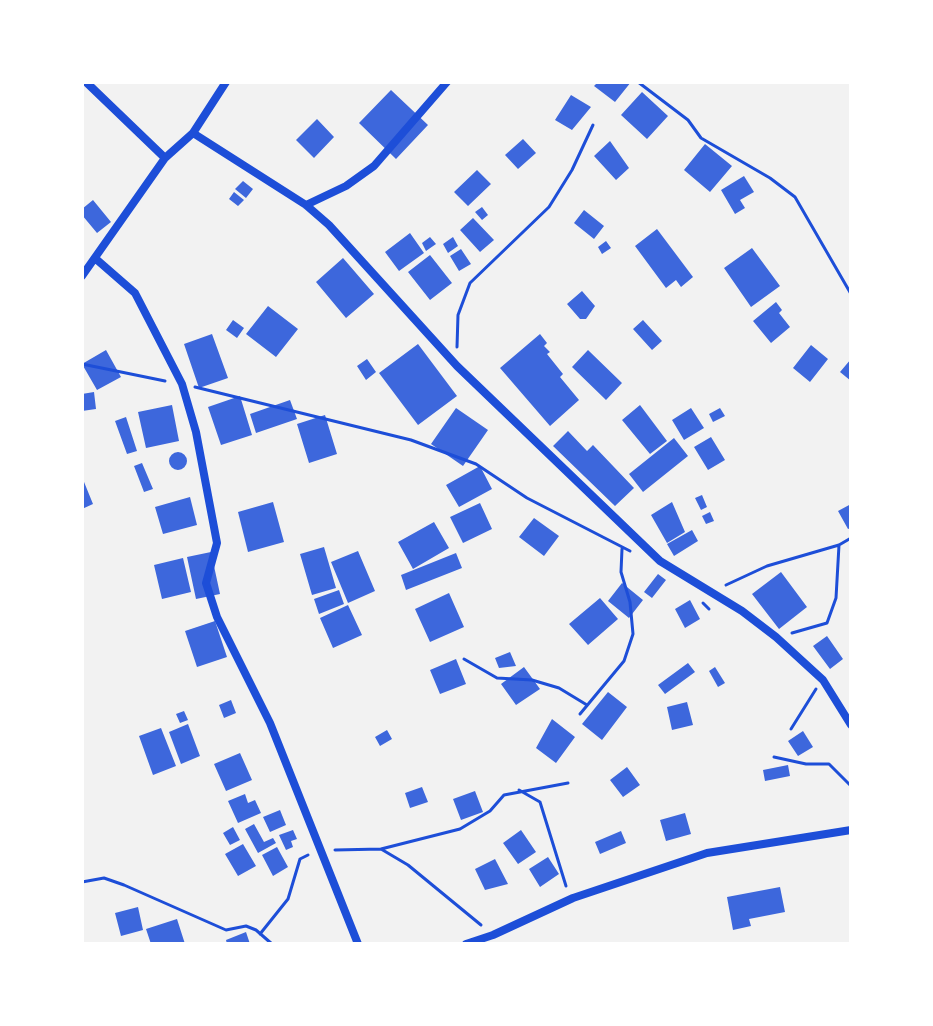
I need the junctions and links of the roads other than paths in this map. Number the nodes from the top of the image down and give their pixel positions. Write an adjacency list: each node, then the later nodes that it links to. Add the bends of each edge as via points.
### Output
1 (86, 82): 5 (street)
2 (226, 82): 4 (street)
3 (447, 82): 6 (street, via 374,166)
4 (193, 133): 5 (street); 6 (street)
5 (165, 158): 7 (street)
6 (306, 205): 9 (street, via 350,245 457,366 660,561 776,637 823,680)
7 (96, 259): 8 (street); 11 (street, via 135,293 182,384 217,543 206,583 217,617 270,723)
8 (82, 276)
9 (851, 725)
10 (851, 830): 12 (street, via 707,853 573,898)
11 (358, 944)
12 (466, 944)

